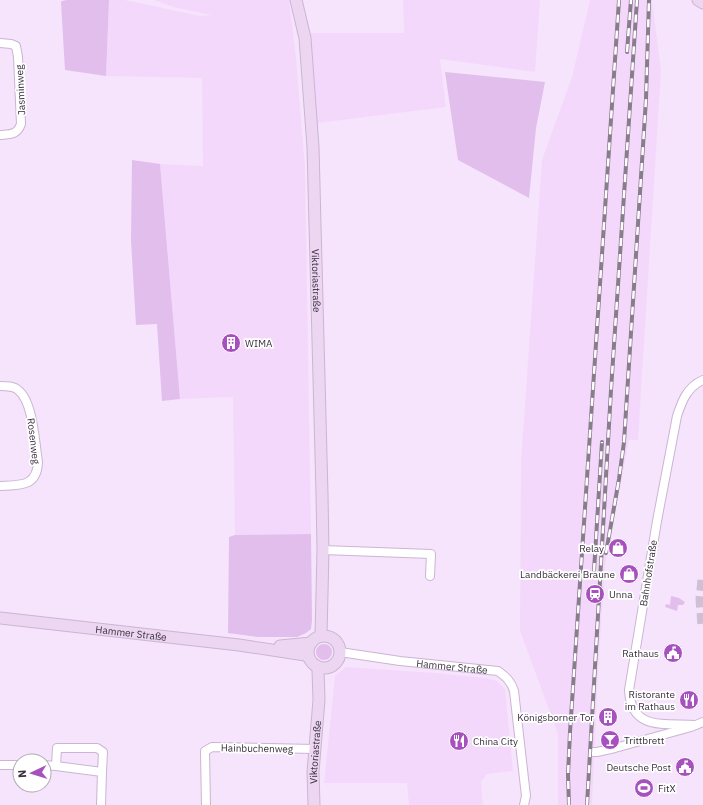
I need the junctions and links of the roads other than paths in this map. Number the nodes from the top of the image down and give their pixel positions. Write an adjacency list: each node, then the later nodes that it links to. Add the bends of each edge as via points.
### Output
1 (296, 0): 9 (street, Viktoriastraße, via 305,38 313,147)
2 (698, 0): 3 (street)
3 (703, 3)
4 (0, 43): 5 (street, Jasminweg, via 16,46 21,124 19,131)
5 (0, 135)
6 (703, 380): 20 (street, Bahnhofstraße, via 690,389 682,401 677,416 629,690 632,708 642,720)
7 (0, 386): 8 (street, Rosenweg, via 17,388 27,400 38,467 34,479 28,482 19,486)
8 (0, 486)
9 (323, 550): 10 (street, via 431,554); 12 (street, Viktoriastraße)
10 (430, 576)
11 (0, 618): 14 (street, Hammer Straße)
12 (325, 636): 13 (street, via 316,638); 15 (street, via 337,642)
13 (311, 643): 14 (street, Hammer Straße); 16 (street)
14 (262, 648): 16 (street, Hammer Straße)
15 (340, 652): 18 (street, via 337,662); 28 (street, Hammer Straße, via 498,671 505,676 514,691)
16 (309, 657): 17 (street)
17 (316, 666): 18 (street); 19 (street, Viktoriastraße)
18 (328, 667): 19 (street, Viktoriastraße)
19 (319, 700): 21 (street, Viktoriastraße)
20 (699, 723): 22 (street, Bahnhofstraße, via 660,736)
21 (315, 748): 30 (street, Hainbuchenweg, via 212,747 206,751); 31 (street, Viktoriastraße)
22 (593, 752)
23 (0, 765): 24 (street)
24 (12, 765)
25 (52, 766): 26 (street)
26 (56, 766): 27 (street); 27 (street, via 58,748 97,748 103,752)
27 (102, 772): 29 (street)
28 (525, 804)
29 (101, 805)
30 (206, 805)
31 (314, 805)

